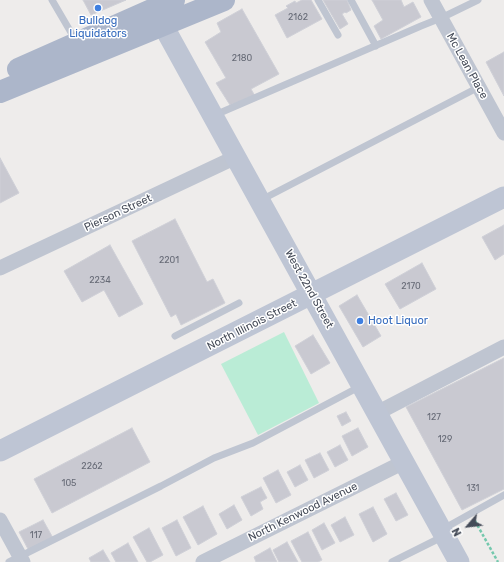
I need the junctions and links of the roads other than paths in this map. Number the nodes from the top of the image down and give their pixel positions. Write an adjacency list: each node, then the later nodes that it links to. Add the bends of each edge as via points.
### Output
1 (52, 0): 11 (lane)
2 (174, 0): 8 (main road)
3 (224, 0): 8 (main road)
4 (318, 0): 10 (lane)
5 (351, 0): 12 (lane)
6 (430, 0): 9 (street, Mc Lean Place)
7 (478, 0): 9 (lane)
8 (156, 13): 11 (main road); 15 (main road); 16 (main road, West 22nd Street)
9 (441, 18): 12 (lane); 14 (street, Mc Lean Place)
10 (338, 35)
11 (77, 43): 13 (main road)
12 (376, 46): 16 (lane)
13 (0, 77)
14 (479, 87): 17 (street, Mc Lean Place); 20 (lane)
15 (0, 92)
16 (213, 116): 18 (main road, West 22nd Street)
17 (504, 133)
18 (236, 157): 20 (main road, West 22nd Street); 21 (street, Pierson Street)
19 (504, 197): 22 (main road, North Illinois Street)
20 (260, 201): 22 (main road, West 22nd Street)
21 (0, 268)
22 (312, 294): 26 (main road, West 22nd Street); 28 (main road, North Illinois Street)
23 (239, 303): 24 (lane)
24 (175, 336)
25 (504, 347): 27 (street)
26 (362, 386): 27 (main road, West 22nd Street); 33 (lane, via 259,440 214,458)
27 (377, 413): 29 (main road, West 22nd Street)
28 (0, 451)
29 (404, 462): 32 (main road, West 22nd Street); 34 (street, North Kenwood Avenue)
30 (504, 496): 32 (lane, via 471,513)
31 (0, 520): 33 (street)
32 (443, 533): 35 (lane); 36 (main road, West 22nd Street)
33 (17, 560)
34 (202, 562)
35 (392, 562)
36 (459, 562)

